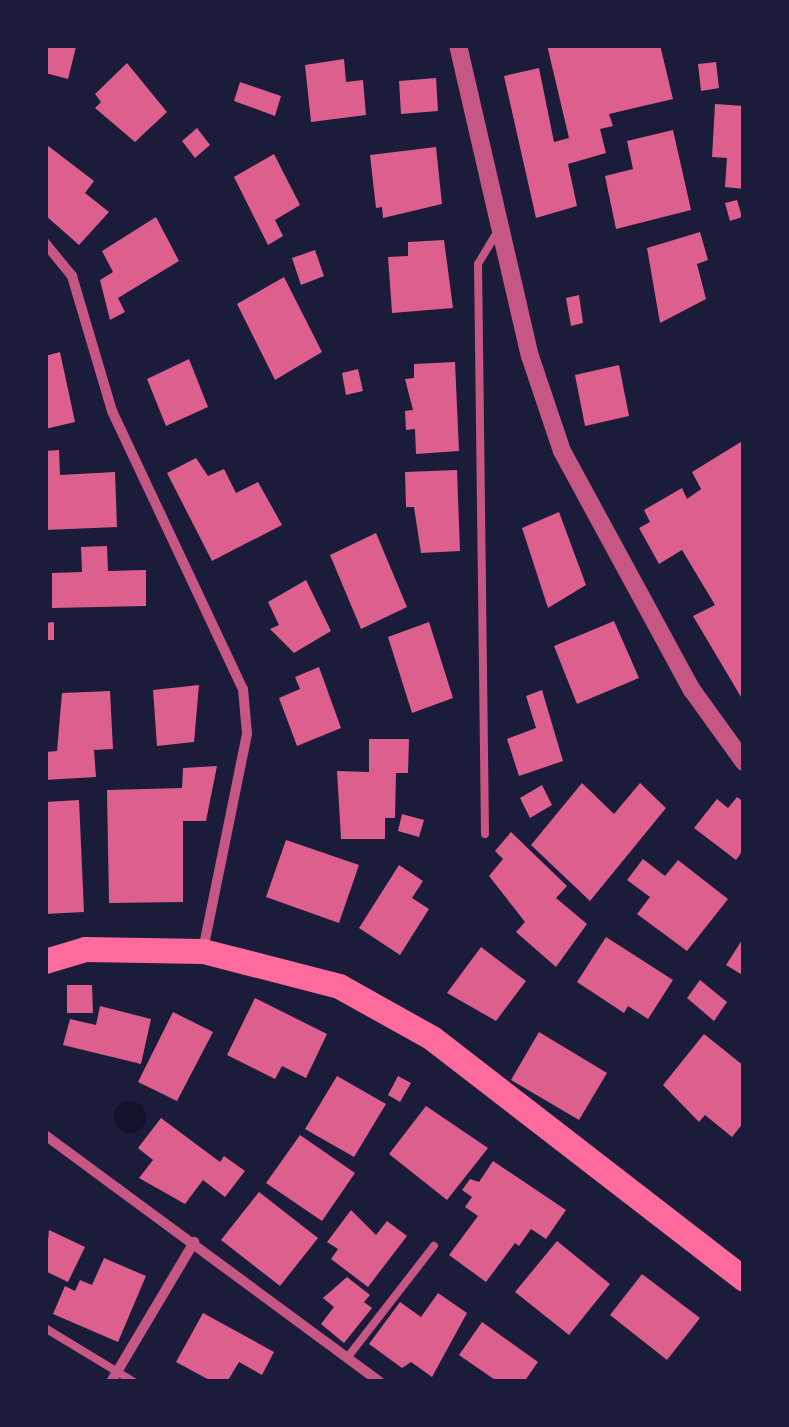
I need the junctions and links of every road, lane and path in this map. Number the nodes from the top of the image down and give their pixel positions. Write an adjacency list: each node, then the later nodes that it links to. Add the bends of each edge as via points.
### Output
1 (458, 45): 2 (street)
2 (500, 229): 4 (street, via 562,452 672,656); 5 (lane, via 478,264)
3 (45, 243): 6 (street, via 72,276 112,411 243,689 246,734)
4 (744, 762)
5 (485, 834)
6 (203, 951): 7 (main road, via 85,950); 11 (main road, via 339,986 432,1038)
7 (45, 961)
8 (45, 1136): 9 (street)
9 (194, 1242): 13 (street); 14 (street)
10 (434, 1246): 13 (lane)
11 (744, 1279)
12 (45, 1328): 14 (lane)
13 (347, 1358): 16 (street)
14 (114, 1376): 15 (lane)
15 (134, 1382)
16 (380, 1382)

